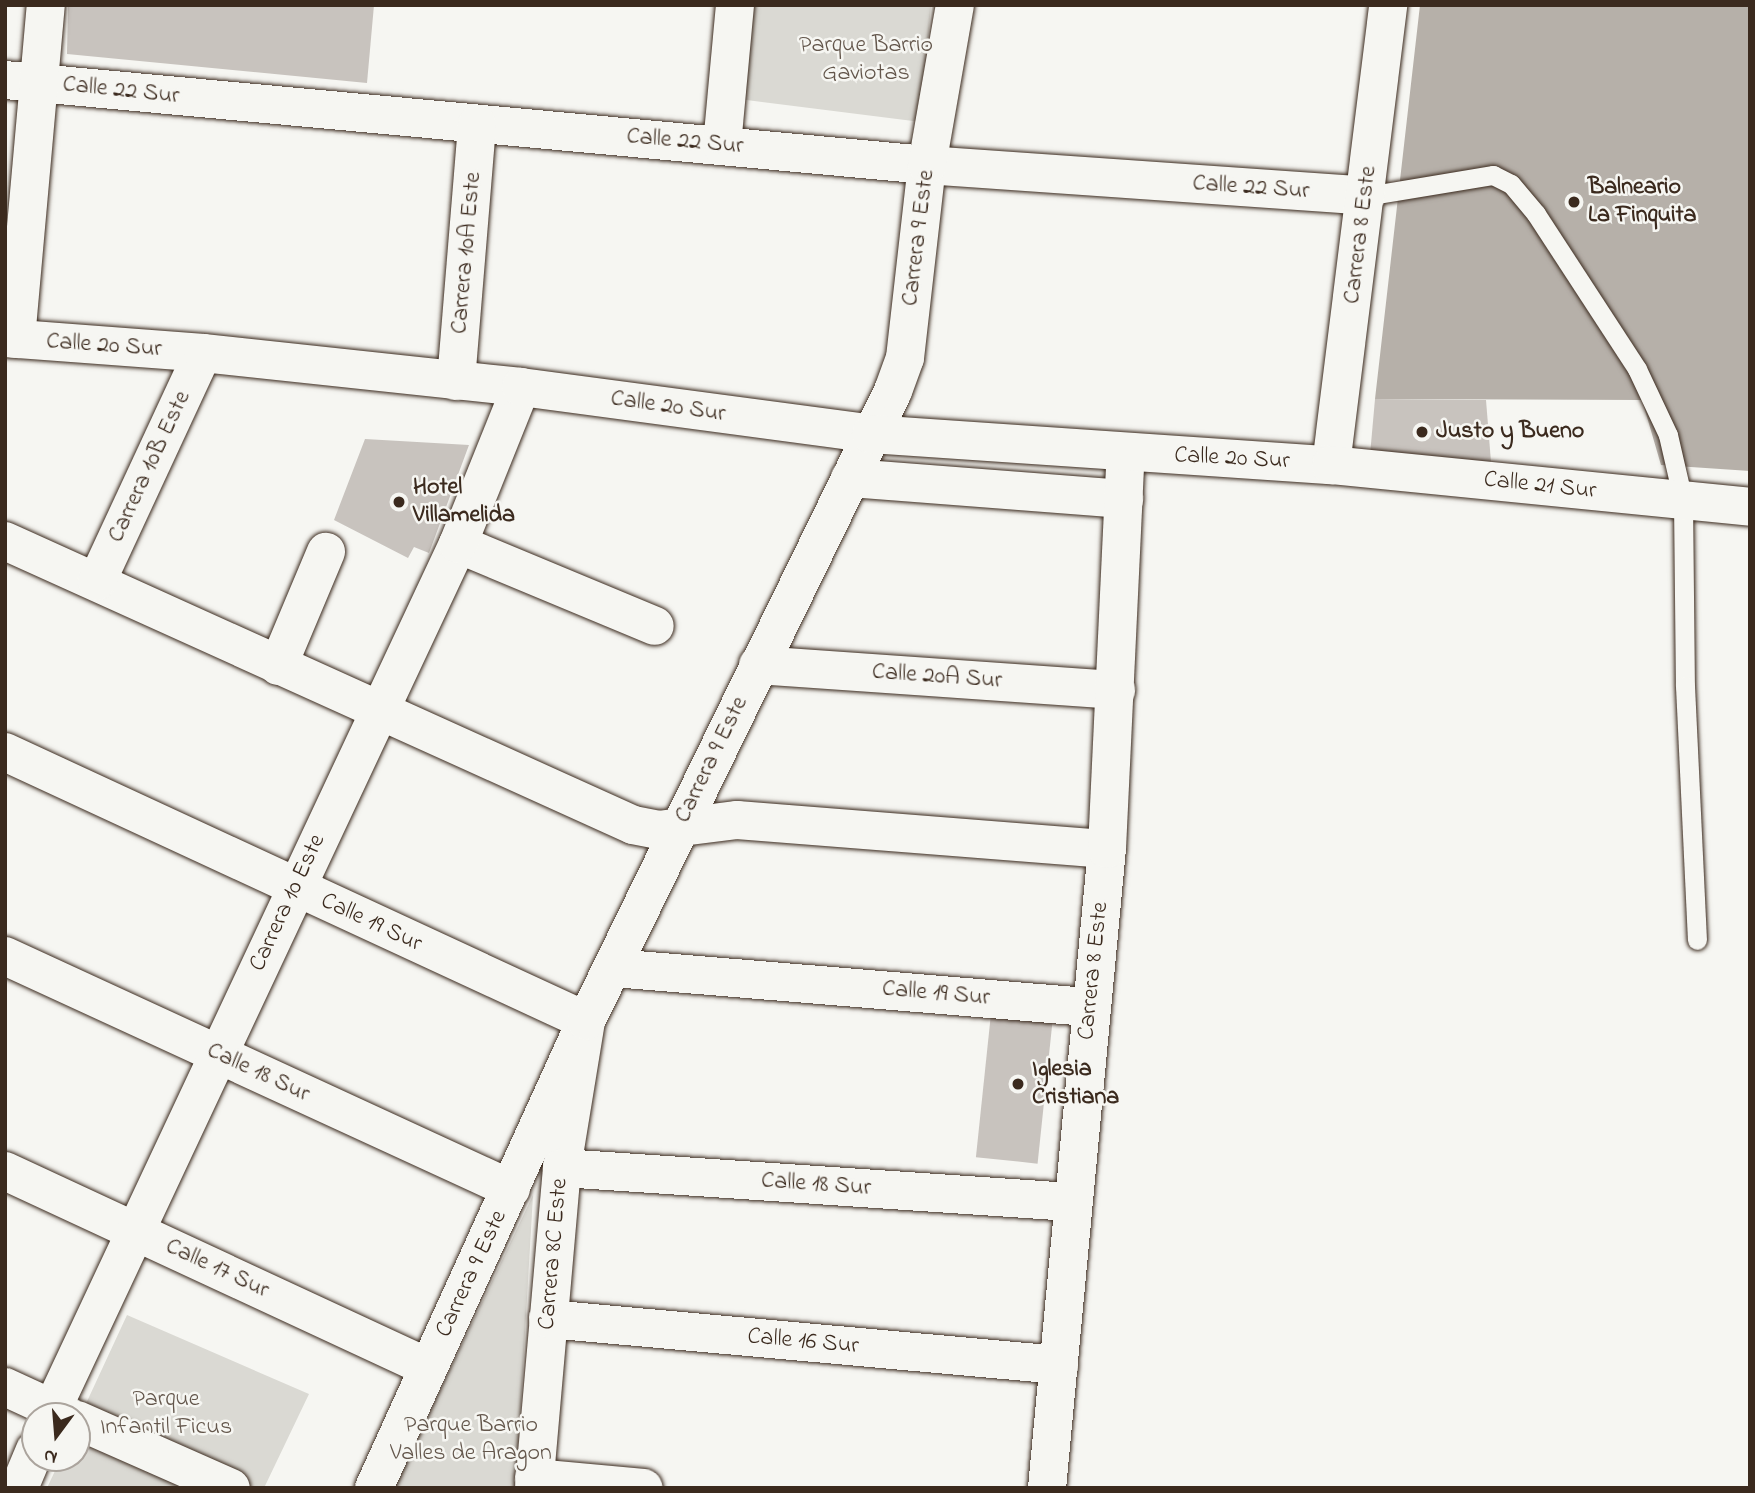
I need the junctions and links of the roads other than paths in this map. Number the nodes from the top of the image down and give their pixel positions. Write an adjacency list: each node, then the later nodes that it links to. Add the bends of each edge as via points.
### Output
1 (46, 5): 5 (street)
2 (735, 5): 7 (street)
3 (955, 5): 8 (street, Carrera 9 Este)
4 (1388, 5): 9 (street, Carrera 8 Este)
5 (23, 81): 6 (street, Calle 22 Sur); 10 (street)
6 (477, 125): 7 (street, Calle 22 Sur); 12 (street, Carrera 10A Este)
7 (722, 145): 8 (street, Calle 22 Sur)
8 (927, 165): 9 (street, Calle 22 Sur); 14 (street, Carrera 9 Este, via 905,358)
9 (1366, 196): 16 (street, Carrera 8 Este); 19 (lane, via 1493,175 1511,184 1637,369 1668,435)
10 (11, 338): 11 (street, Calle 20 Sur)
11 (203, 353): 12 (street, Calle 20 Sur); 24 (street, Carrera 10B Este)
12 (456, 381): 13 (street, Calle 20 Sur)
13 (521, 387): 14 (street, Calle 20 Sur); 22 (street, Carrera 10 Este)
14 (871, 434): 15 (street, Calle 20 Sur); 17 (street, Carrera 9 Este)
15 (1126, 453): 16 (street, Calle 20 Sur); 18 (street, Carrera 8 Este)
16 (1331, 465): 19 (street, Calle 21 Sur)
17 (849, 478): 18 (street); 26 (street, Carrera 9 Este)
18 (1124, 499): 28 (street, Carrera 8 Este)
19 (1683, 500): 20 (street, Calle 21 Sur); 34 (lane, via 1685,686)
20 (1750, 507)
21 (5, 541): 24 (street)
22 (458, 544): 25 (street); 29 (street, Carrera 10 Este)
23 (326, 552): 27 (street)
24 (97, 581): 27 (street)
25 (655, 626)
26 (758, 665): 28 (street, Calle 20A Sur); 31 (street, Carrera 9 Este)
27 (278, 666): 29 (street)
28 (1116, 690): 32 (street, Carrera 8 Este)
29 (378, 712): 31 (street, via 633,825); 33 (street, Carrera 10 Este)
30 (5, 752): 33 (street, Calle 19 Sur)
31 (680, 829): 32 (street, via 737,820); 36 (street, Carrera 9 Este)
32 (1107, 849): 37 (street, Carrera 8 Este)
33 (293, 888): 38 (street, Calle 19 Sur); 39 (street, Carrera 10 Este)
34 (1697, 940)
35 (5, 956): 39 (street, Calle 18 Sur)
36 (613, 968): 37 (street, Calle 19 Sur); 38 (street, Carrera 9 Este)
37 (1091, 1007): 43 (street, Carrera 8 Este)
38 (586, 1021): 40 (street, Carrera 8C Este); 42 (street, Carrera 9 Este)
39 (219, 1055): 42 (street, Calle 18 Sur); 44 (street, Carrera 10 Este)
40 (562, 1168): 43 (street, Calle 18 Sur); 45 (street, Carrera 8C Este)
41 (5, 1171): 44 (street, Calle 17 Sur)
42 (511, 1189): 47 (street, Carrera 9 Este)
43 (1071, 1202): 46 (street, Carrera 8 Este)
44 (139, 1232): 47 (street, Calle 17 Sur); 50 (street, Carrera 10 Este)
45 (548, 1319): 46 (street, Calle 16 Sur); 52 (street, Carrera 8C Este)
46 (1059, 1365): 56 (street, Carrera 8 Este)
47 (428, 1367): 54 (street, Carrera 9 Este)
48 (5, 1387): 49 (street)
49 (36, 1402)
50 (67, 1402)
51 (91, 1428): 53 (street)
52 (534, 1483): 55 (street)
53 (231, 1488)
54 (374, 1488)
55 (644, 1488)
56 (1047, 1488)

